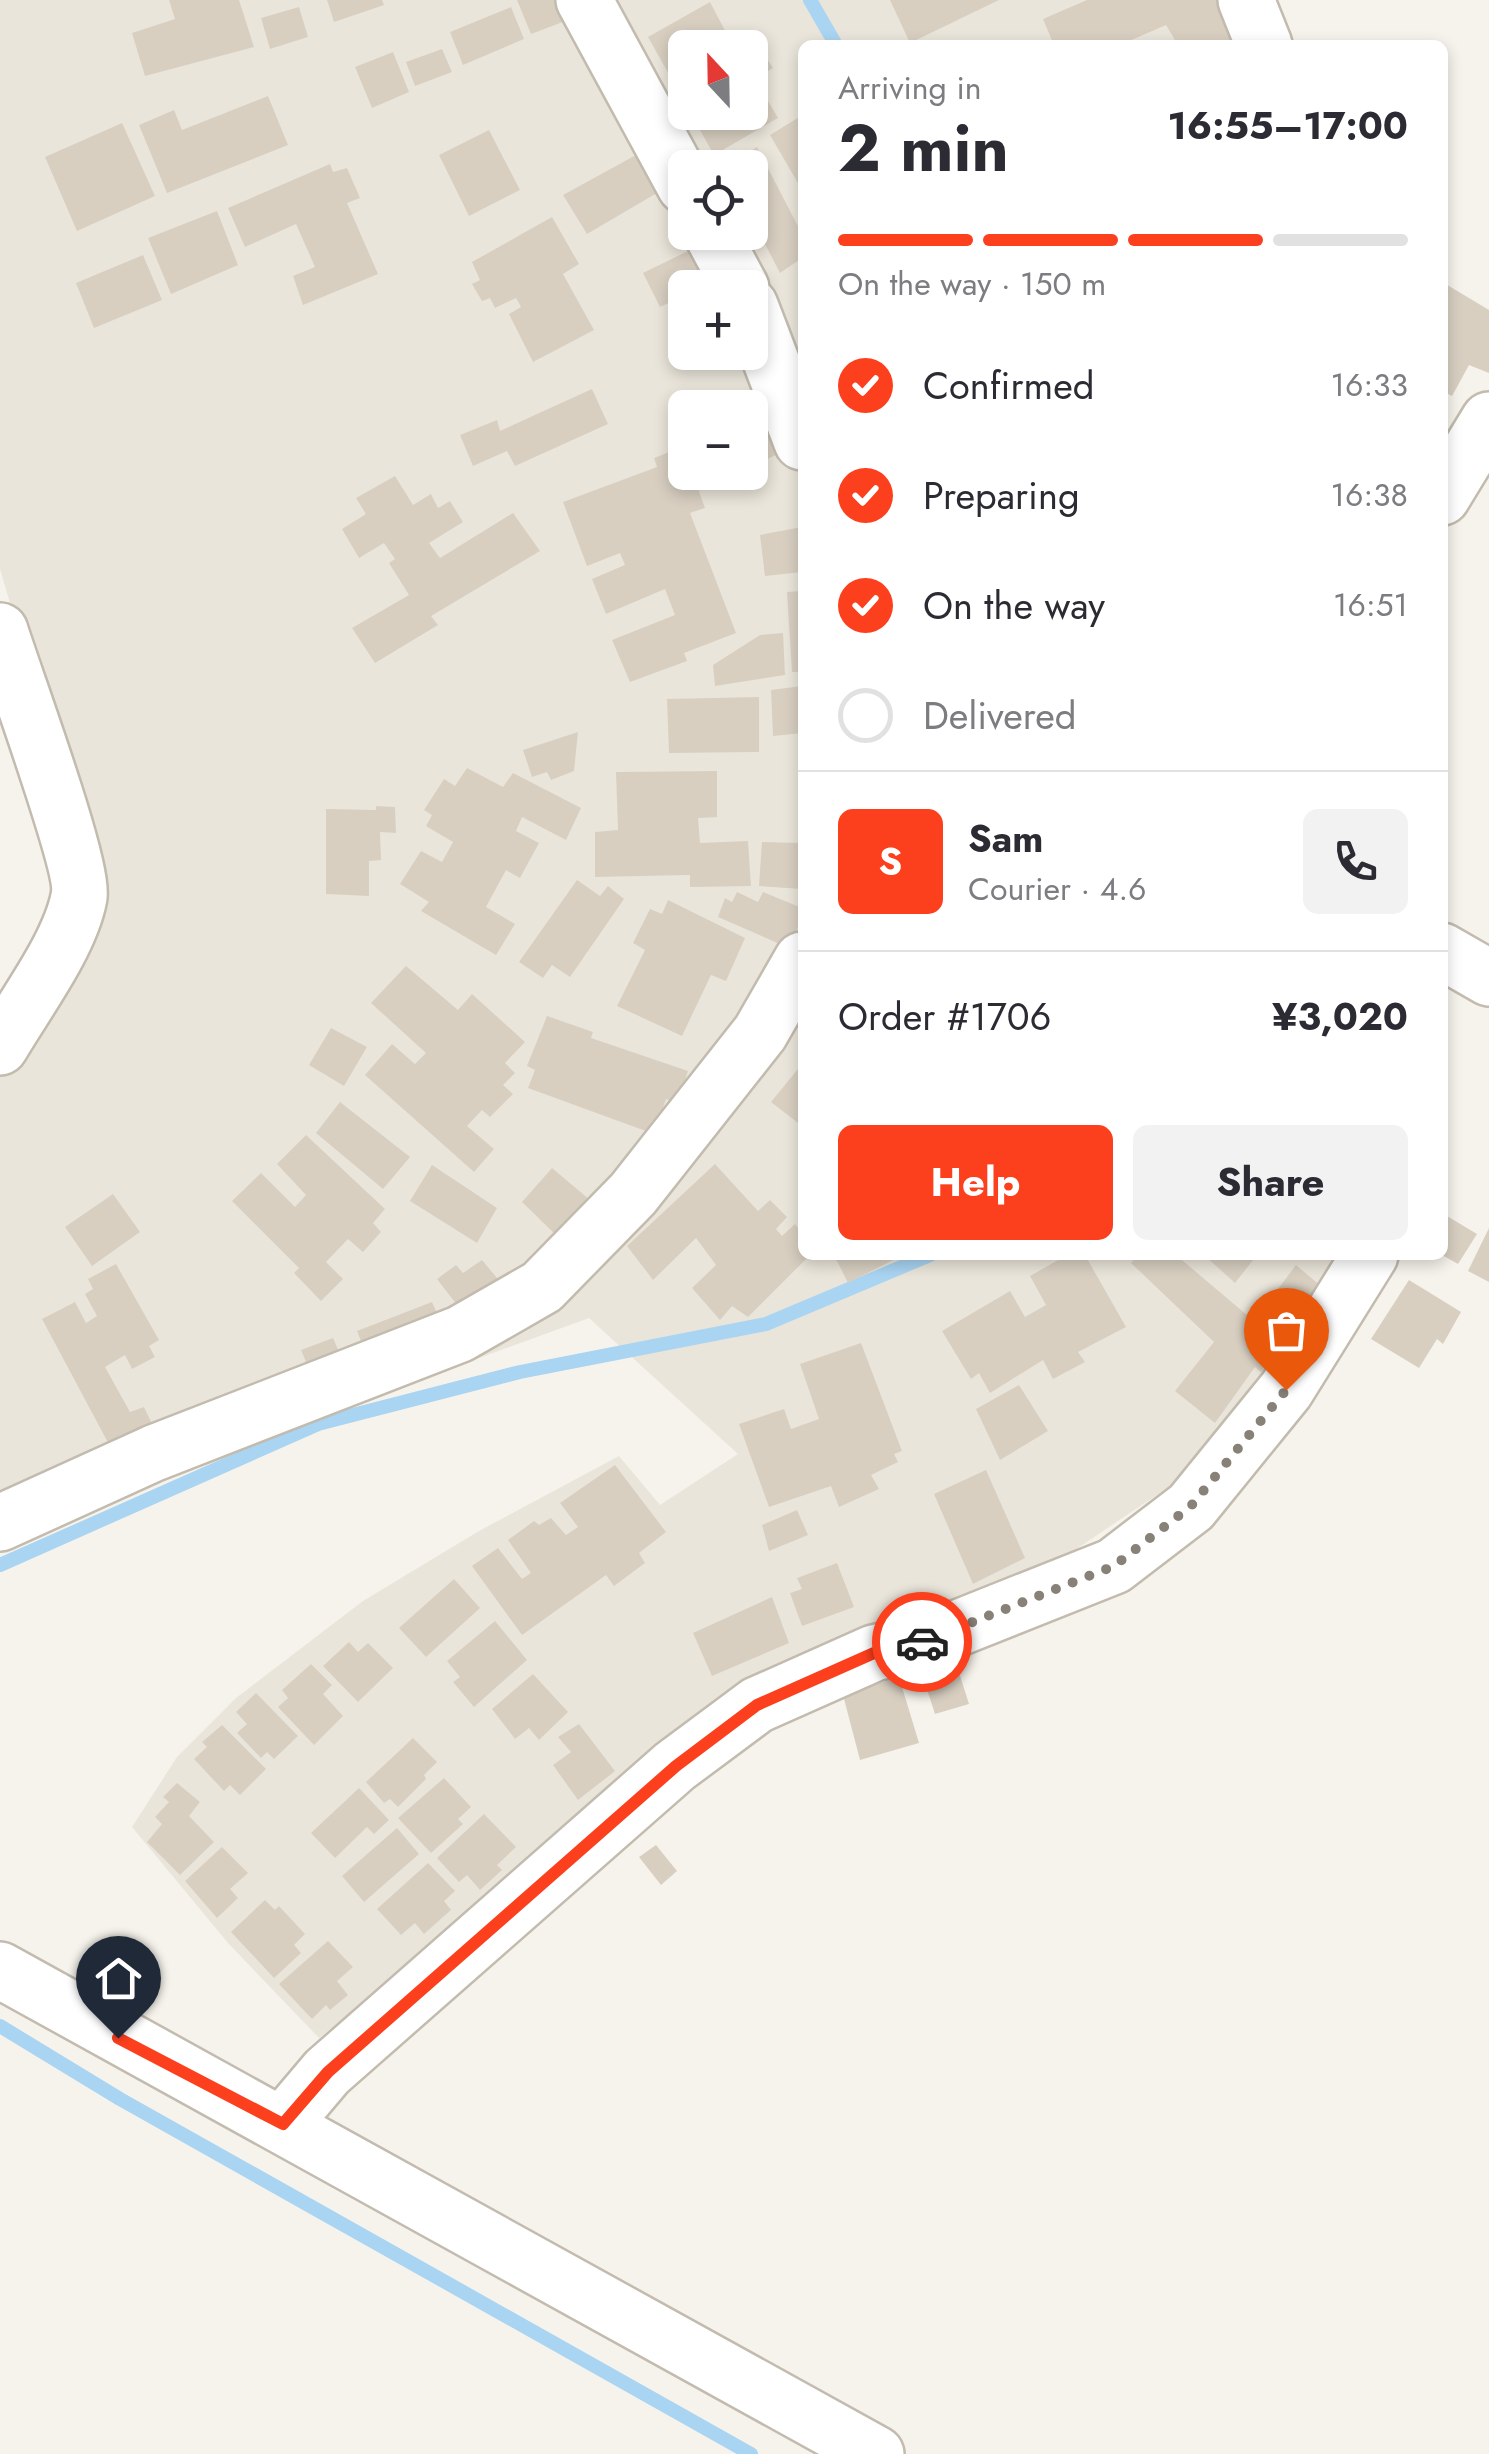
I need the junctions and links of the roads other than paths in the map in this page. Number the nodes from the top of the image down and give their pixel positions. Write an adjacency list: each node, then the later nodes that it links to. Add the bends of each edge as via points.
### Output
1 (584, 0): 4 (street)
2 (1246, 0): 3 (street)
3 (1262, 40)
4 (668, 155)
5 (768, 353): 7 (street)
6 (1489, 420): 8 (street)
7 (798, 432)
8 (1448, 486)
9 (0, 631): 13 (street, via 80,894 60,946)
10 (1448, 954): 12 (street)
11 (798, 967): 15 (street, via 760,1033 633,1194 542,1287 460,1334 154,1452)
12 (1489, 978)
13 (0, 1047)
14 (1367, 1260): 17 (street, via 1286,1390 1191,1506 1114,1566 928,1640 874,1653 757,1705 676,1766 328,2072)
15 (0, 1524)
16 (0, 1970): 17 (street)
17 (283, 2124): 18 (street)
18 (876, 2454)

